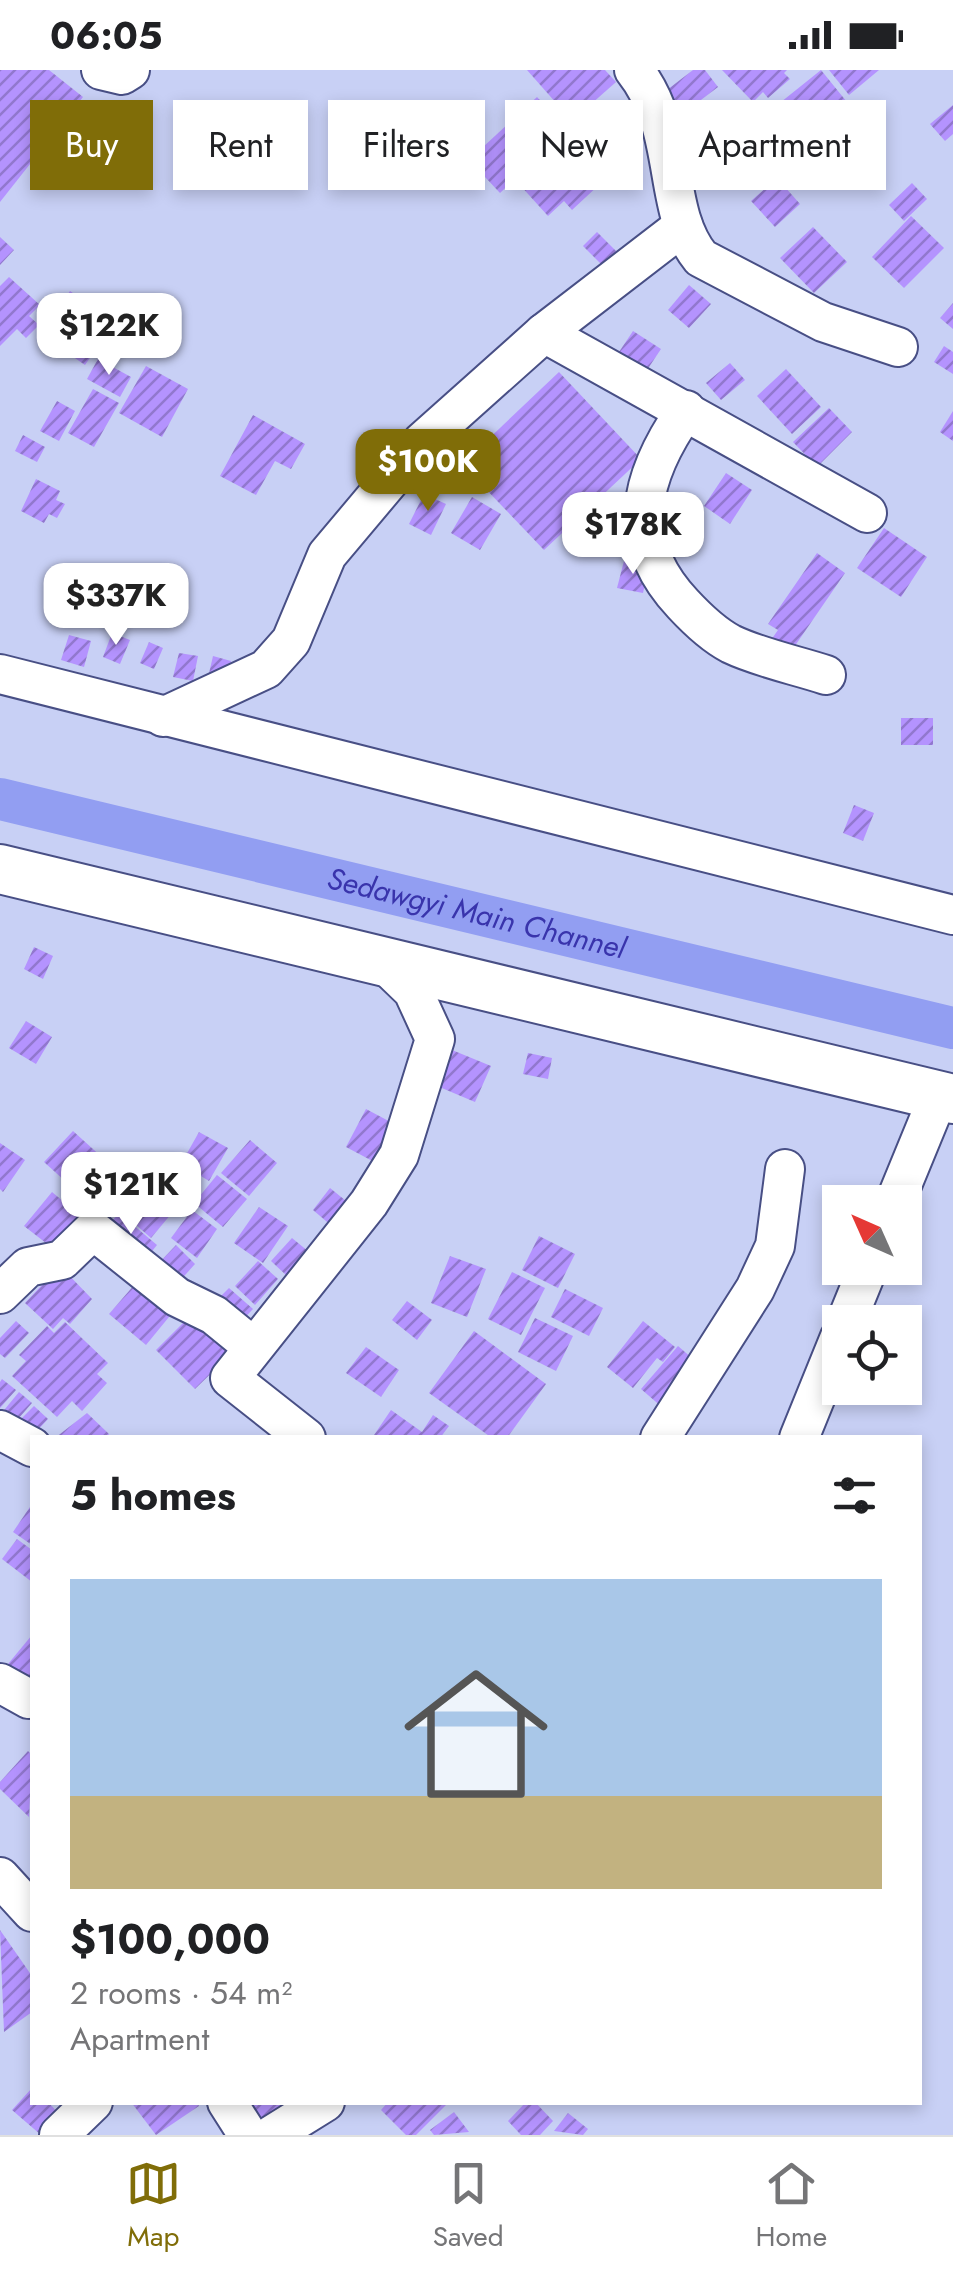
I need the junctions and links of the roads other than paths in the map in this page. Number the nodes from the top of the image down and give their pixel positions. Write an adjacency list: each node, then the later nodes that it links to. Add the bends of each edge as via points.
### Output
1 (101, 70): 2 (street)
2 (130, 70)
3 (634, 70): 4 (street, via 660,116)
4 (682, 226): 5 (street); 6 (street, via 692,248 716,268 824,322)
5 (544, 333): 7 (street); 11 (street, via 422,442 327,554 291,641 266,670)
6 (898, 347)
7 (686, 410): 8 (street); 10 (street, via 660,447 642,510 658,577 730,643)
8 (867, 513)
9 (0, 674): 11 (street)
10 (826, 674)
11 (164, 717): 13 (street)
12 (0, 869): 14 (street)
13 (953, 915)
14 (384, 963): 15 (street); 19 (street, via 413,991 435,1039 399,1154 369,1203)
15 (946, 1097): 17 (street)
16 (785, 1170): 23 (street, via 775,1246)
17 (903, 1185)
18 (0, 1294): 19 (street, via 28,1268 62,1260 93,1230)
19 (252, 1346): 22 (street, via 230,1378)
20 (822, 1381): 24 (street)
21 (0, 1430): 25 (street)
22 (302, 1435)
23 (662, 1435)
24 (800, 1435)
25 (30, 1446)
26 (0, 1878): 27 (street)
27 (30, 1910)
28 (91, 2105): 31 (street)
29 (229, 2105): 32 (street)
30 (323, 2123): 33 (street)
31 (60, 2135)
32 (248, 2135)
33 (272, 2135)

